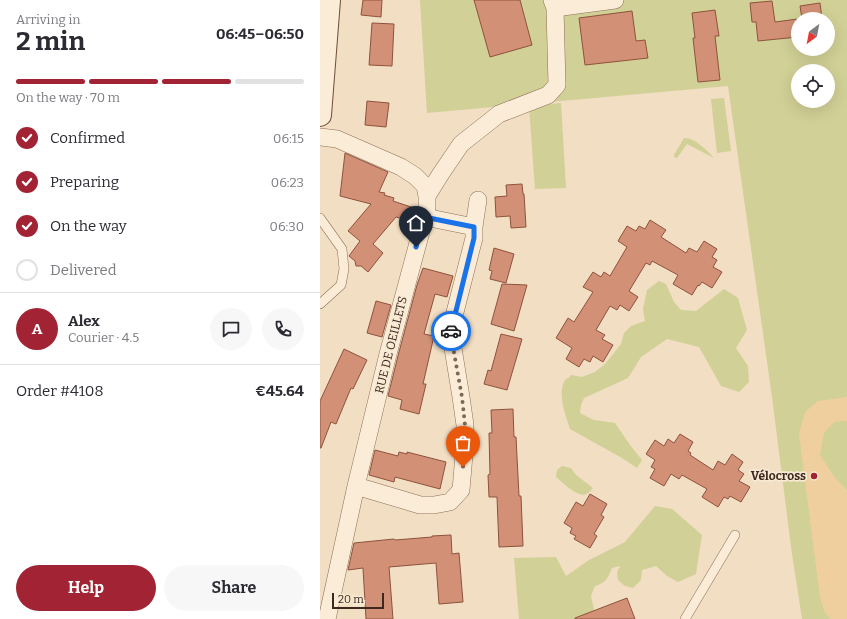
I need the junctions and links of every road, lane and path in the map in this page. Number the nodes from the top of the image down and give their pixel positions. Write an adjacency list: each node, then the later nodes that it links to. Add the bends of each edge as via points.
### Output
1 (329, 0): 4 (main road)
2 (615, 0): 3 (street)
3 (553, 4): 6 (street, via 557,85 548,95 499,114 461,144)
4 (320, 115)
5 (320, 137): 6 (street, via 337,139 401,167 425,186)
6 (427, 196): 8 (street, RUE DE OEILLETS)
7 (478, 200): 10 (street)
8 (424, 217): 10 (street); 12 (street, RUE DE OEILLETS)
9 (320, 218): 11 (lane, via 342,249 344,269 341,285)
10 (474, 227): 12 (street, via 474,238 451,336 465,425 461,490 450,502 420,505)
11 (320, 304)
12 (356, 486): 14 (street, RUE DE OEILLETS)
13 (735, 535): 15 (lane)
14 (327, 619)
15 (685, 619)

